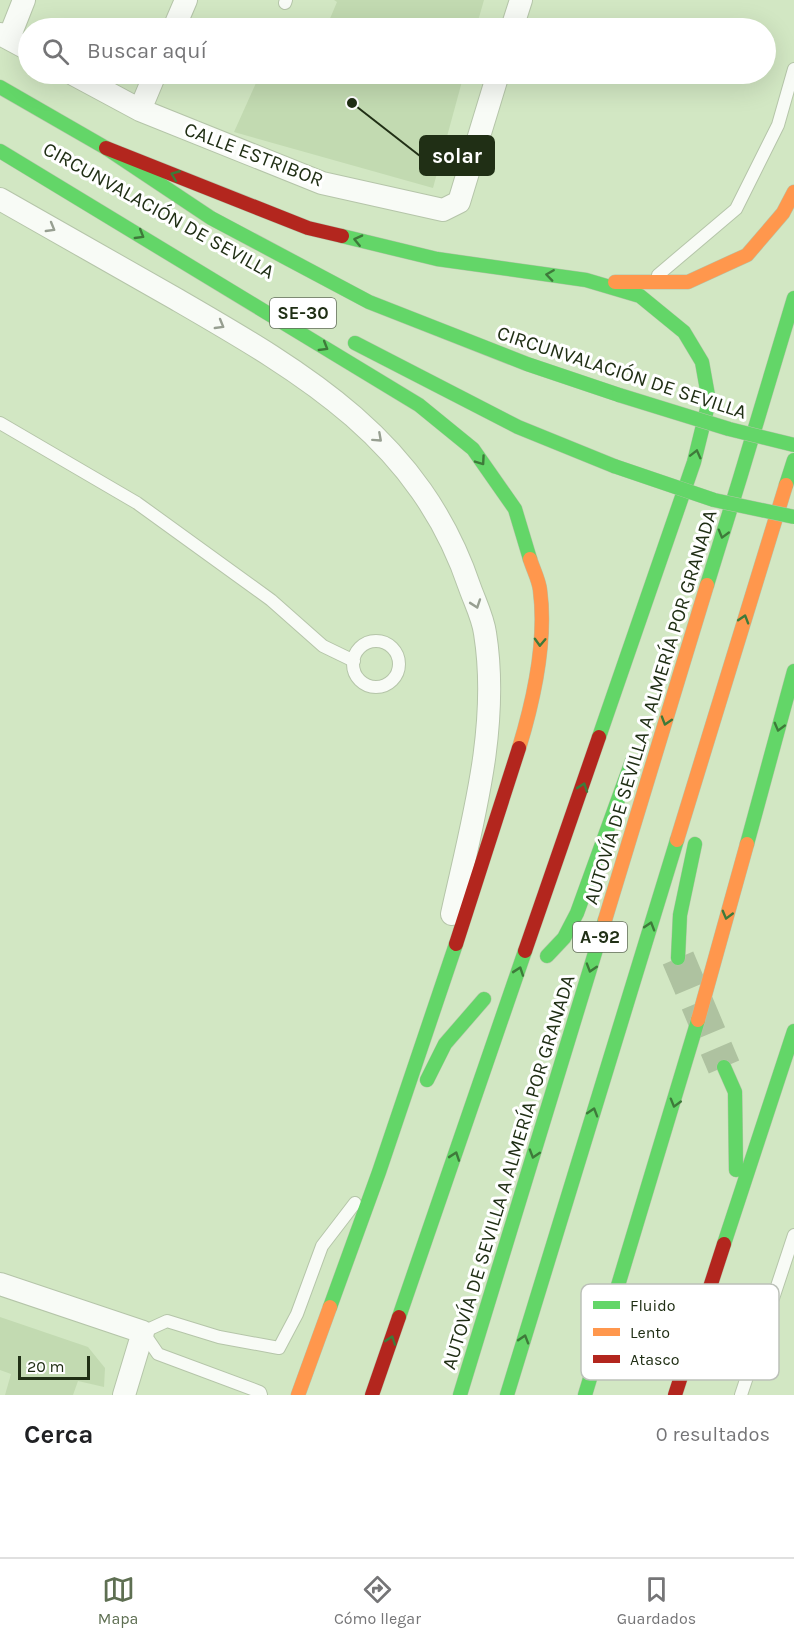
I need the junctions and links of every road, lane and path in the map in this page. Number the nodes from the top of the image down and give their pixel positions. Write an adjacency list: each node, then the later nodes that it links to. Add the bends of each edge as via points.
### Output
1 (24, 0): 6 (street)
2 (186, 0): 4 (street)
3 (521, 0): 5 (street)
4 (178, 18)
5 (515, 18)
6 (4, 36): 7 (street)
7 (18, 44)
8 (794, 69): 21 (lane, via 778,125 736,209)
9 (92, 84): 13 (street, CALLE ESTRIBOR)
10 (151, 84): 13 (street)
11 (495, 84): 13 (street, CALLE ESTRIBOR, via 459,202 443,210 322,183)
12 (0, 87): 15 (main road, CIRCUNVALACIÓN DE SEVILLA / SE-30)
13 (140, 110)
14 (0, 144): 19 (main road, CIRCUNVALACIÓN DE SEVILLA)
15 (106, 148): 20 (main road, one-way to 15, via 437,259 308,228); 25 (main road, CIRCUNVALACIÓN DE SEVILLA / SE-30, bridge, via 211,218 369,302 619,396)
16 (0, 151): 41 (main road, one-way to 41, via 419,405 473,449 515,509 540,590 540,646 532,705 503,804)
17 (794, 192): 21 (main road, via 783,213 747,255 687,282)
18 (0, 199): 41 (street, one-way to 41, via 269,353 325,392 384,444 428,497 461,560 485,632 489,712 479,792 448,933)
19 (180, 244)
20 (586, 280): 21 (main road); 55 (main road, one-way to 20, via 665,550 709,401 702,362 684,332 640,296)
21 (648, 283)
22 (794, 298): 28 (main road, AUTOVÍA DE SEVILLA A ALMERÍA POR GRANADA / A-92, one-way to 28)
23 (341, 334): 27 (main road, SE-30, bridge, via 518,427 614,466 714,500)
24 (0, 423): 30 (lane, via 137,503 271,600 323,645)
25 (794, 445)
26 (794, 460): 29 (main road, A-92, one-way to 26)
27 (794, 517)
28 (716, 557): 31 (main road); 56 (main road, AUTOVÍA DE SEVILLA A ALMERÍA POR GRANADA / A-92, one-way to 56)
29 (733, 655): 34 (main road); 57 (main road, A-92, one-way to 29)
30 (354, 661)
31 (667, 666)
32 (794, 671): 45 (main road, one-way to 45)
33 (639, 744): 36 (main road, via 577,913 564,938)
34 (704, 800)
35 (697, 834): 37 (main road, via 680,915)
36 (547, 956)
37 (678, 958)
38 (484, 999): 41 (main road, via 445,1044)
39 (794, 1031): 42 (main road)
40 (724, 1067): 42 (main road, via 735,1092)
41 (379, 1172): 48 (lane, via 322,1246 297,1314 279,1348 219,1337 167,1321); 54 (main road)
42 (735, 1205): 46 (main road)
43 (794, 1235): 47 (lane)
44 (0, 1284): 48 (street)
45 (622, 1284)
46 (710, 1284)
47 (778, 1284)
48 (143, 1332): 52 (street); 53 (lane, via 158,1354)
49 (590, 1380): 58 (main road, one-way to 58)
50 (680, 1380): 59 (main road)
51 (746, 1380): 60 (lane)
52 (124, 1395)
53 (261, 1395)
54 (297, 1395)
55 (372, 1395)
56 (460, 1395)
57 (507, 1395)
58 (585, 1395)
59 (675, 1395)
60 (741, 1395)

